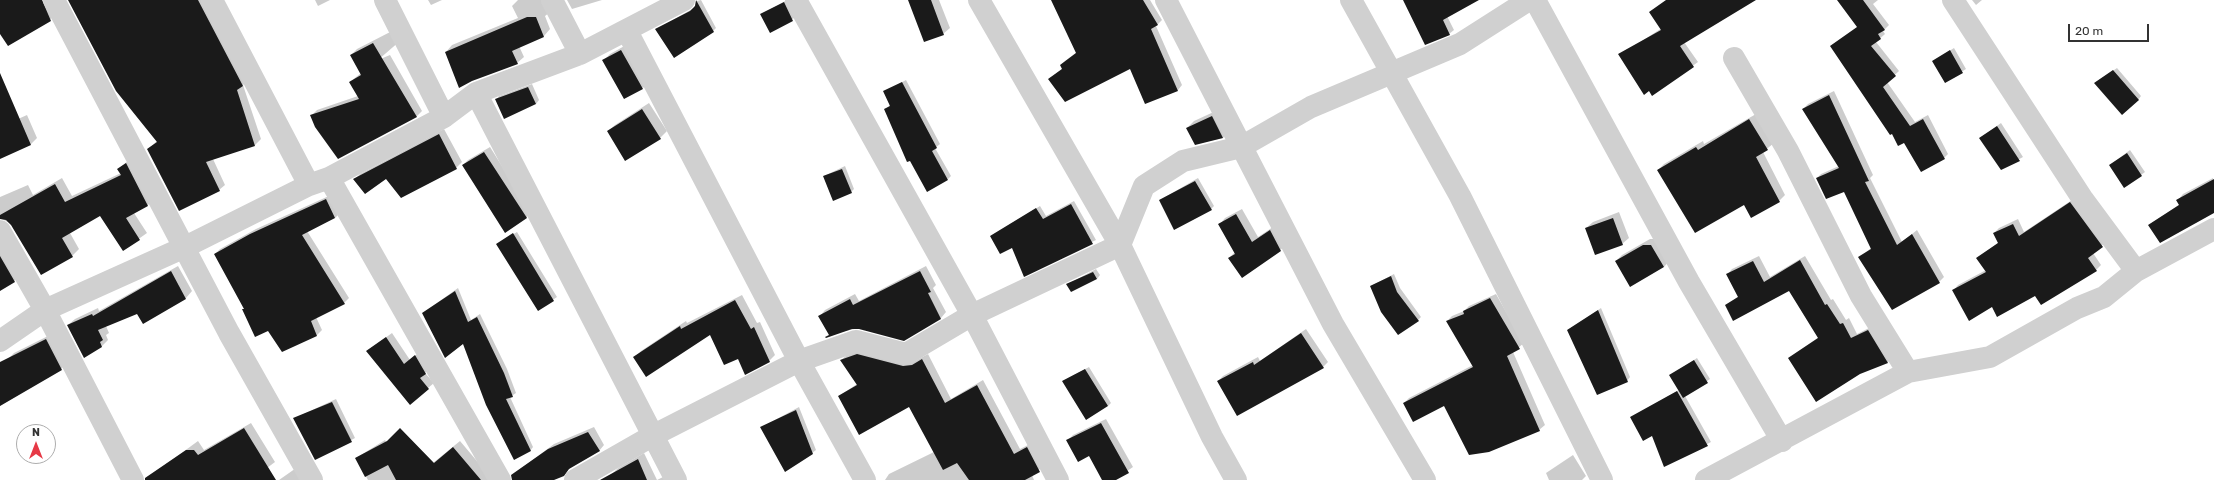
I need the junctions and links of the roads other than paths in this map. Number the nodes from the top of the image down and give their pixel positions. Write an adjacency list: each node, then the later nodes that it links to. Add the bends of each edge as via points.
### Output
1 (54, 0): 24 (street)
2 (212, 0): 20 (street)
3 (385, 0): 18 (street)
4 (552, 0): 14 (street)
5 (684, 0): 13 (street)
6 (796, 0): 27 (street)
7 (979, 0): 23 (street)
8 (1166, 0): 19 (street)
9 (1351, 0): 16 (street)
10 (1529, 0): 16 (street, via 1460,44)
11 (1535, 0): 32 (street, via 1689,282)
12 (1953, 0): 25 (street, via 2082,198)
13 (627, 31): 14 (street); 29 (street)
14 (580, 54): 17 (street)
15 (1734, 58): 30 (street, via 1788,151 1862,296)
16 (1390, 74): 19 (street, via 1311,108); 42 (street, via 1460,196)
17 (476, 93): 18 (street); 31 (street)
18 (444, 117): 20 (street)
19 (1241, 147): 23 (street, via 1183,160 1144,186); 41 (street, via 1333,324)
20 (319, 182): 24 (street); 35 (street)
21 (2214, 229): 25 (street)
22 (0, 231): 26 (street)
23 (1120, 245): 27 (street); 40 (street, via 1212,437)
24 (185, 247): 26 (street); 34 (street, via 229,333)
25 (2136, 271): 30 (street, via 2104,297 2077,308 1990,357)
26 (45, 310): 28 (street); 33 (street)
27 (972, 315): 29 (street, via 906,354 856,341); 39 (street)
28 (0, 342)
29 (799, 361): 31 (street); 38 (street)
30 (1908, 372): 32 (street)
31 (652, 436): 36 (street); 37 (street)
32 (1782, 441): 43 (street)
33 (133, 480)
34 (312, 480)
35 (500, 480)
36 (575, 480)
37 (676, 480)
38 (864, 480)
39 (1058, 480)
40 (1236, 480)
41 (1426, 480)
42 (1602, 480)
43 (1706, 480)

